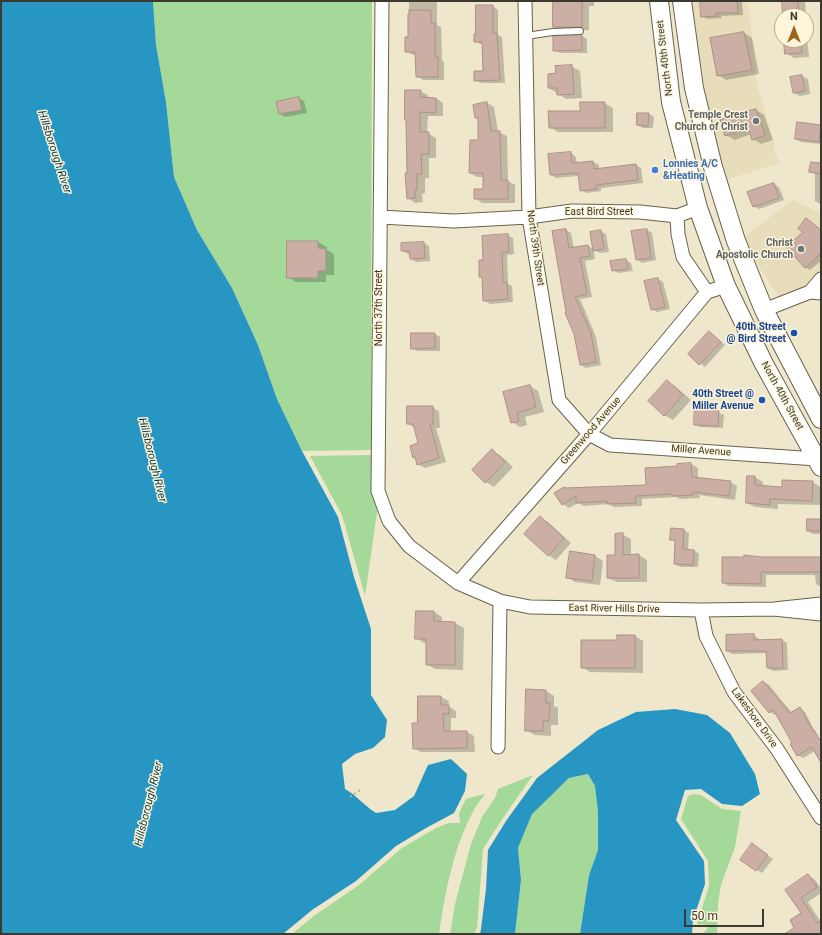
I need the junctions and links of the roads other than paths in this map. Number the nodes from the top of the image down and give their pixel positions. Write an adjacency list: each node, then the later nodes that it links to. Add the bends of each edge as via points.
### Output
1 (382, 1): 9 (street, North 37th Street)
2 (525, 1): 6 (street, North 39th Street)
3 (659, 1): 7 (main road, North 40th Street, via 671,102)
4 (682, 1): 15 (main road, via 694,88 713,167 736,241)
5 (580, 31): 6 (lane)
6 (526, 36): 10 (street, North 39th Street)
7 (698, 208): 8 (street, East Bird Street); 12 (main road, North 40th Street)
8 (677, 216): 10 (street, East Bird Street, via 640,212 572,211); 13 (street, via 678,234 684,256)
9 (380, 217): 10 (street, East Bird Street, via 454,221); 19 (street, North 37th Street, via 378,491 389,520 409,546)
10 (529, 217): 17 (street, North 39th Street, via 559,400)
11 (821, 279): 14 (street)
12 (726, 286): 13 (street); 18 (main road, North 40th Street, via 764,364)
13 (708, 292): 17 (street, Greenwood Avenue)
14 (816, 292): 15 (street)
15 (764, 310): 16 (main road)
16 (821, 420)
17 (589, 434): 18 (street, Miller Avenue, via 610,445); 19 (street, Greenwood Avenue)
18 (819, 463)
19 (458, 582): 20 (street, East River Hills Drive)
20 (500, 601): 23 (street, East River Hills Drive, via 530,607); 25 (street)
21 (821, 604): 22 (street, East River Hills Drive)
22 (774, 609): 23 (street, East River Hills Drive); 24 (street, East River Hills Drive)
23 (701, 610): 26 (street, Lakeshore Drive, via 706,636 734,692 777,749)
24 (821, 614)
25 (498, 747)
26 (821, 818)

